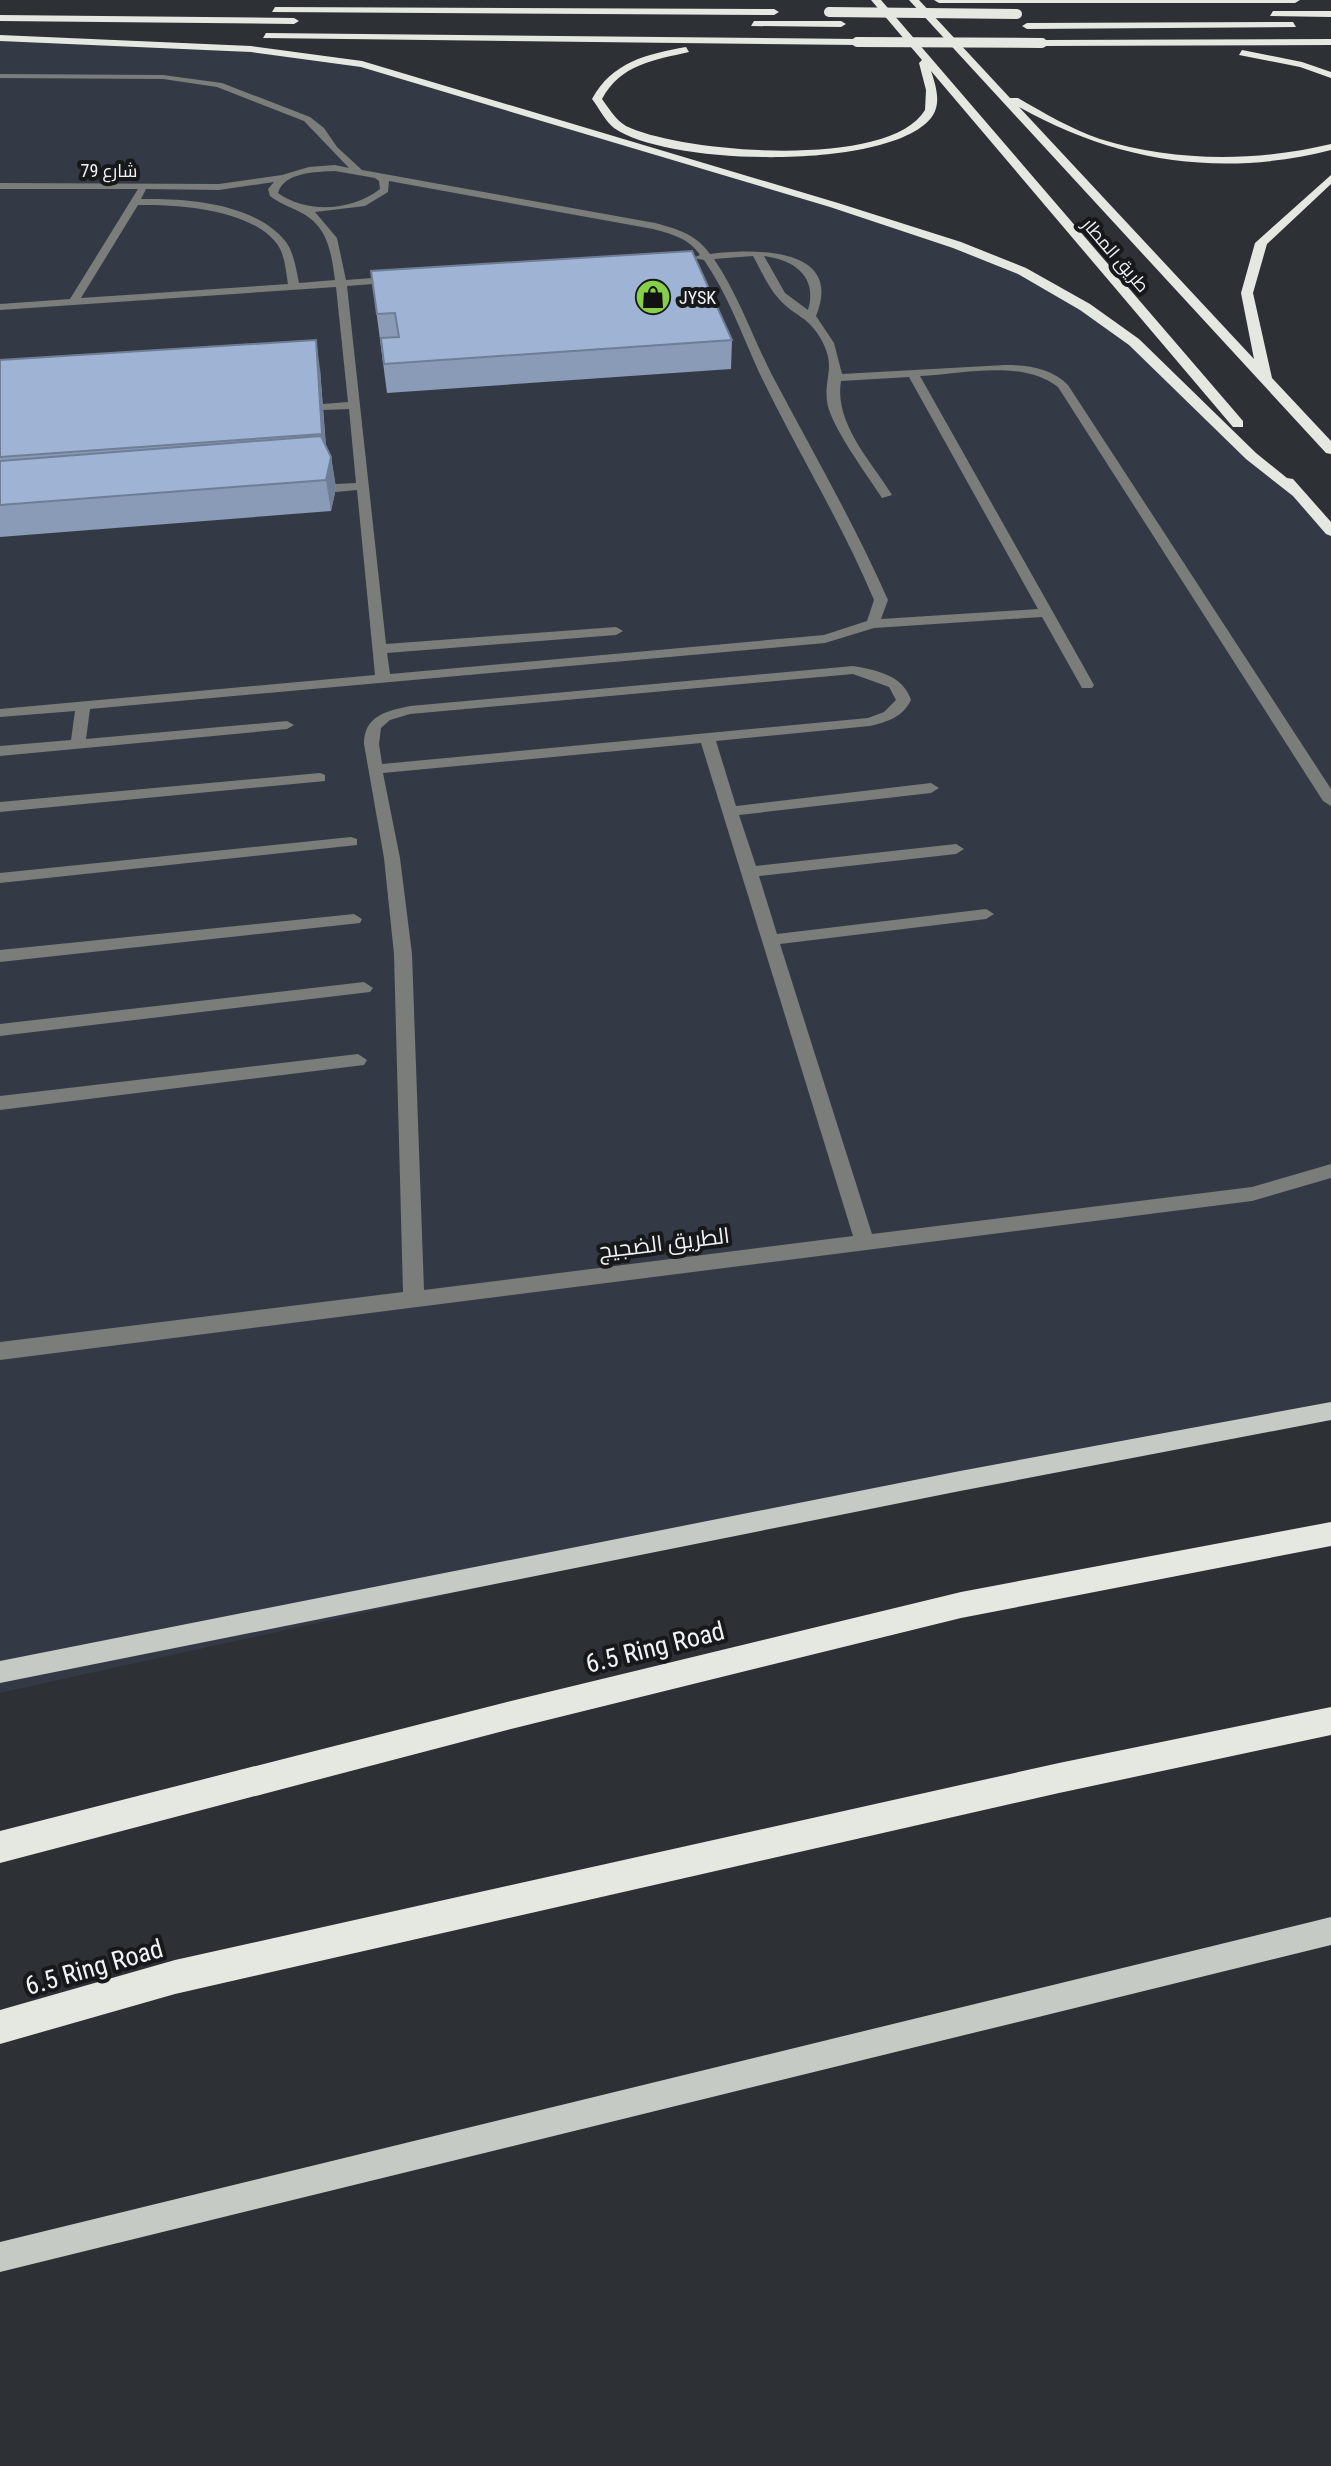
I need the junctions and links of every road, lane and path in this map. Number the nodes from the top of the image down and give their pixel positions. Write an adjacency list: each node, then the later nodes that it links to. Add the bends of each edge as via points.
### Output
1 (876, 0): 24 (highway, طريق المطار)
2 (914, 0): 27 (highway, طريق المطار)
3 (939, 0): 6 (highway)
4 (1015, 0): 7 (highway)
5 (1295, 0): 7 (highway)
6 (998, 1): 7 (highway)
7 (1005, 1)
8 (0, 8): 9 (highway)
9 (781, 12)
10 (813, 12): 11 (highway, bridge)
11 (1032, 14)
12 (1077, 14): 13 (highway)
13 (1331, 14)
14 (0, 18): 15 (highway)
15 (856, 24)
16 (887, 25): 17 (highway)
17 (1331, 25)
18 (0, 36): 19 (highway); 64 (highway, via 251,49 362,64 957,245 1022,271 1134,342 1251,456)
19 (222, 36)
20 (254, 36): 21 (highway)
21 (817, 41): 23 (highway, bridge); 24 (highway, via 709,46 640,60 604,83 597,99 619,126 677,145 762,155 841,151 910,131 926,118 932,89)
22 (1331, 42): 23 (highway)
23 (1128, 43): 25 (highway, via 1242,53)
24 (922, 57): 64 (highway, طريق المطار)
25 (1331, 75)
26 (0, 76): 28 (street, via 207,82 298,114 321,130)
27 (993, 89): 29 (highway, via 1067,130 1139,151 1254,158); 58 (highway, طريق المطار)
28 (328, 143): 30 (street); 31 (street)
29 (1331, 147)
30 (357, 170): 31 (street); 32 (street)
31 (301, 172): 33 (street, شارع 79)
32 (378, 176): 39 (street); 41 (street, via 385,190)
33 (284, 178): 37 (street, شارع 79); 42 (street, via 273,189)
34 (1331, 178): 58 (highway, via 1261,243 1247,293)
35 (0, 186): 36 (street, شارع 79)
36 (144, 186): 37 (street, شارع 79); 43 (street)
37 (219, 187): 38 (street, شارع 79)
38 (250, 192)
39 (462, 192): 41 (street); 48 (street, via 655,226 683,235)
40 (265, 196): 42 (street)
41 (373, 199): 44 (street)
42 (278, 200): 45 (street)
43 (135, 202): 52 (street, via 195,205 260,226 281,242); 53 (street)
44 (361, 204): 45 (street); 46 (street)
45 (299, 207): 46 (street)
46 (338, 226): 51 (street)
47 (757, 254): 48 (street); 55 (street, via 785,300); 55 (street, via 784,257 809,270 817,295)
48 (708, 257): 49 (street); 68 (street, via 729,289 764,370 866,565 881,600)
49 (684, 259)
50 (419, 277): 51 (street)
51 (341, 283): 52 (street); 59 (street)
52 (294, 286): 53 (street)
53 (74, 301): 54 (street)
54 (0, 307)
55 (811, 316): 57 (street, via 834,351)
56 (913, 374): 57 (street); 67 (street); 82 (street, via 1019,368 1062,385)
57 (836, 378): 65 (street, via 836,415)
58 (1266, 380): 61 (highway, طريق المطار)
59 (354, 405): 60 (street); 62 (street)
60 (323, 407)
61 (1331, 450)
62 (362, 486): 63 (street); 70 (street)
63 (336, 488)
64 (1297, 493): 66 (highway, طريق المطار)
65 (886, 495)
66 (1331, 531)
67 (1046, 613): 68 (street); 72 (street)
68 (873, 624): 71 (street, via 825,639)
69 (616, 631): 70 (street)
70 (380, 649): 71 (street)
71 (383, 679): 73 (street)
72 (1087, 685)
73 (83, 706): 74 (street); 77 (street)
74 (0, 713)
75 (287, 725): 77 (street)
76 (707, 737): 79 (street); 79 (street, via 870,722 896,711 902,693 885,677 853,670 410,710 384,717 369,732); 84 (street)
77 (78, 744): 78 (street)
78 (0, 751)
79 (375, 769): 99 (street, via 403,954)
80 (320, 778): 83 (street)
81 (931, 788): 84 (street)
82 (1331, 801)
83 (0, 807)
84 (730, 811): 87 (street)
85 (351, 842): 88 (street)
86 (956, 849): 87 (street)
87 (749, 872): 91 (street)
88 (0, 878)
89 (986, 914): 91 (street)
90 (354, 919): 92 (street)
91 (770, 940): 98 (street)
92 (0, 956)
93 (364, 988): 94 (street)
94 (0, 1030)
95 (358, 1060): 96 (street)
96 (0, 1103)
97 (1331, 1171): 98 (street, الطريق الضجيج, via 1252,1194)
98 (865, 1242): 99 (street, الطريق الضجيج)
99 (414, 1299): 100 (street, الطريق الضجيج)
100 (0, 1351)
101 (1331, 1414): 103 (main road, via 945,1484)
102 (1331, 1534): 105 (highway, 6.5 Ring Road, via 961,1605)
103 (0, 1672)
104 (1331, 1721): 107 (highway, 6.5 Ring Road, via 190,1974)
105 (0, 1847)
106 (1331, 1931): 108 (main road)
107 (0, 2027)
108 (0, 2257)

